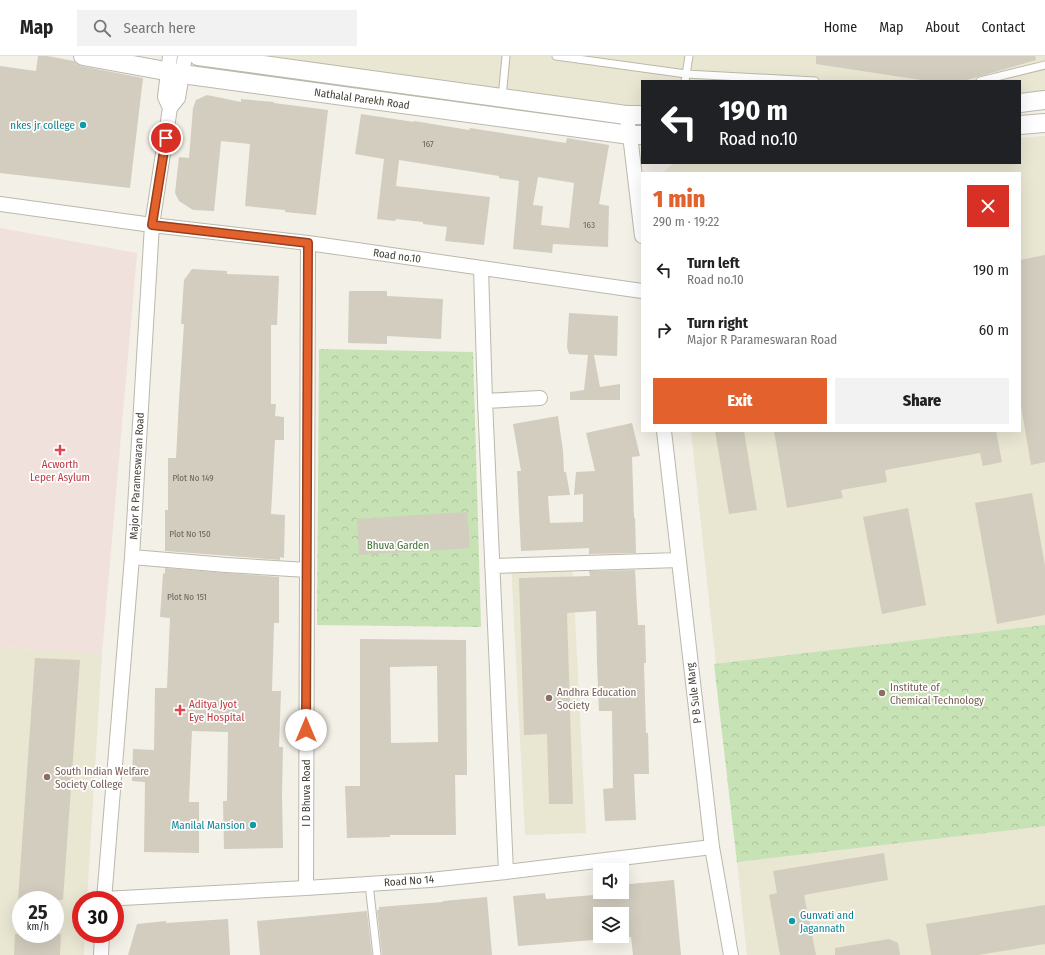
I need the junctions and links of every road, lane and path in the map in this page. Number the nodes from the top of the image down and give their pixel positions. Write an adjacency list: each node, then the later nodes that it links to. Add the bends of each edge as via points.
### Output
1 (83, 56): 8 (street, Nathalal Parekh Road)
2 (185, 56): 8 (street, Major R Parameswaran Road)
3 (198, 56): 12 (street, Nathalal Parekh Road)
4 (506, 56): 12 (lane)
5 (556, 56): 9 (lane)
6 (689, 56): 9 (lane)
7 (1045, 65): 11 (lane)
8 (174, 67): 18 (street, Nathalal Parekh Road); 21 (street, Major R Parameswaran Road, via 178,98 170,108)
9 (685, 78): 10 (lane)
10 (772, 80)
11 (984, 80)
12 (502, 98): 15 (street, Nathalal Parekh Road)
13 (1045, 100): 14 (street)
14 (1021, 103)
15 (634, 115): 18 (street)
16 (1045, 123): 17 (street)
17 (1021, 125)
18 (636, 135): 20 (street)
19 (0, 204): 21 (street, Road no.10)
20 (641, 219)
21 (152, 225): 22 (street, Road no.10); 28 (street, Major R Parameswaran Road)
22 (308, 243): 23 (street, Road no.10); 31 (street, I D Bhuva Road)
23 (481, 268): 24 (street, Road no.10); 26 (street)
24 (641, 291)
25 (540, 398): 26 (street)
26 (485, 401): 30 (street)
27 (664, 432): 29 (street, P B Sule Marg)
28 (132, 557): 31 (street); 36 (street, Major R Parameswaran Road)
29 (679, 560): 30 (street); 32 (street, P B Sule Marg)
30 (492, 566): 33 (street)
31 (307, 570): 35 (street, I D Bhuva Road)
32 (712, 847): 33 (street, Road No 14); 41 (street, P B Sule Marg)
33 (506, 872): 34 (street, Road No 14)
34 (369, 884): 35 (street, Road No 14); 40 (lane)
35 (306, 888): 37 (street, Road No 14)
36 (105, 891)
37 (124, 899)
38 (102, 943): 39 (street)
39 (101, 955)
40 (377, 955)
41 (731, 955)

